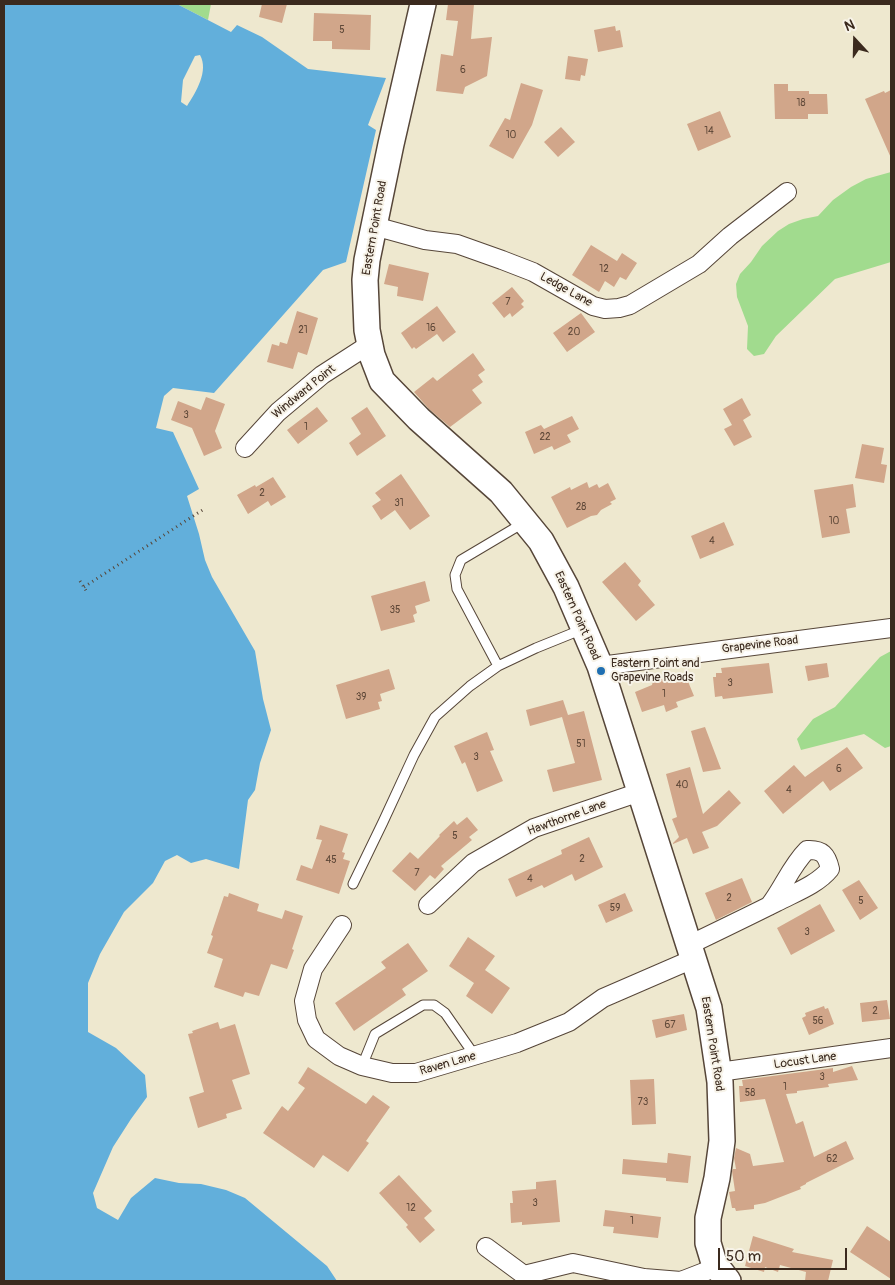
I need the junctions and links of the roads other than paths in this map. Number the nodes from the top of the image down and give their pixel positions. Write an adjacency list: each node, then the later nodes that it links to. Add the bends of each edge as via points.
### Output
1 (424, 4): 3 (main road, Eastern Point Road)
2 (787, 192): 3 (street, Ledge Lane, via 699,264 630,305 619,308 593,306 533,272 457,244 425,240)
3 (374, 226): 4 (main road, Eastern Point Road, via 365,280)
4 (370, 344): 5 (street, Windward Point, via 322,375 278,412); 6 (main road, Eastern Point Road, via 382,381 501,492)
5 (244, 448)
6 (526, 522): 7 (main road, Eastern Point Road, via 541,541); 9 (lane, via 461,560 455,575 457,589)
7 (584, 628): 9 (lane); 10 (main road, Eastern Point Road)
8 (891, 628): 10 (street, Grapevine Road)
9 (498, 666): 12 (lane, via 435,717)
10 (600, 666): 11 (main road, Eastern Point Road)
11 (640, 792): 13 (street, Hawthorne Lane, via 534,828 473,863); 16 (main road, Eastern Point Road)
12 (353, 884)
13 (428, 905)
14 (769, 906): 16 (street, Raven Lane)
15 (342, 925): 19 (street, Raven Lane, via 313,969 304,1001 307,1020 316,1039 339,1056)
16 (691, 952): 18 (street, Raven Lane, via 603,998 569,1022); 20 (main road, Eastern Point Road, via 708,1008)
17 (891, 1048): 20 (street, Locust Lane)
18 (475, 1056): 19 (street, Raven Lane, via 416,1073 392,1073); 19 (lane, via 445,1013 434,1005 423,1005 374,1034)
19 (362, 1066)
20 (718, 1072): 22 (main road, Eastern Point Road, via 722,1141 708,1218 708,1243 714,1263)
21 (486, 1247): 22 (street, via 524,1274 573,1263 644,1278 681,1281)
22 (722, 1274)

